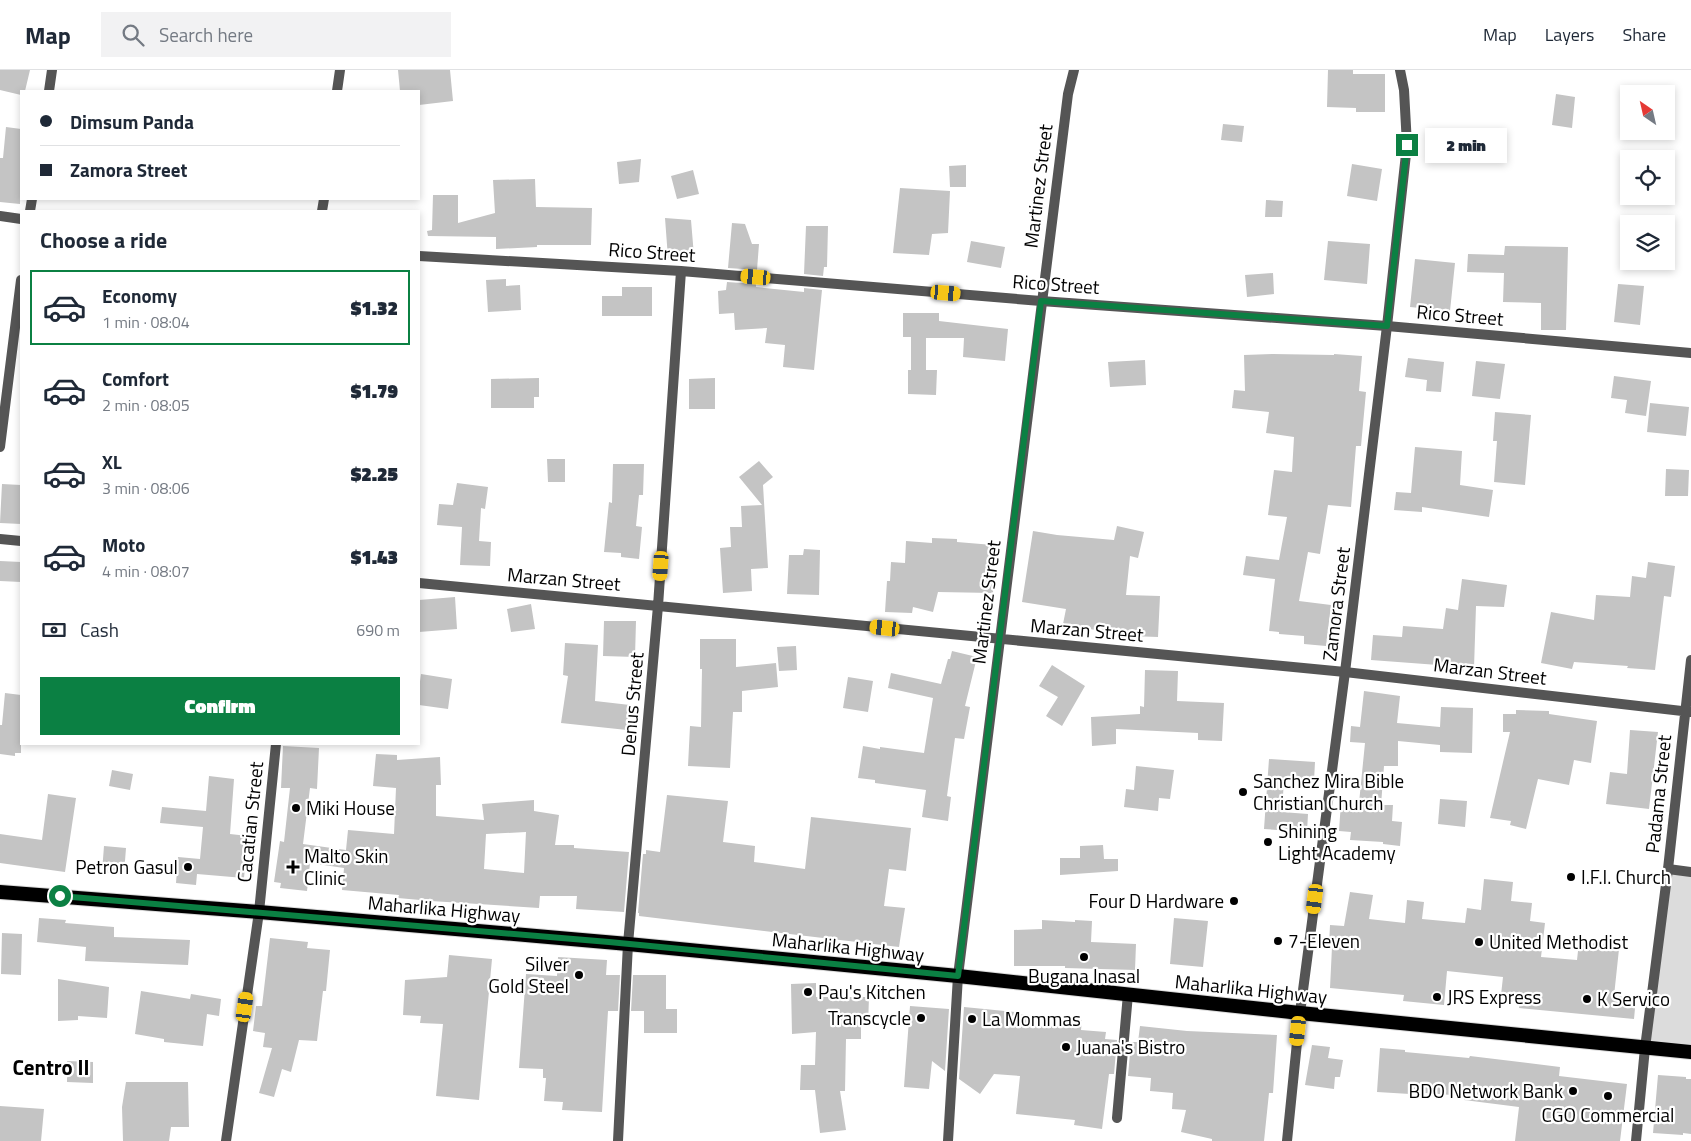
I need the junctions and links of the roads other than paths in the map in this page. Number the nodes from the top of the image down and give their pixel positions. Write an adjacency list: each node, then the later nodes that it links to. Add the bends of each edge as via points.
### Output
1 (52, 70): 5 (street)
2 (340, 70): 6 (street)
3 (1074, 70): 12 (street, Martinez Street, via 1068,94)
4 (1400, 70): 13 (street, Zamora Street, via 1407,145)
5 (49, 90)
6 (337, 90)
7 (0, 216): 8 (street)
8 (20, 219)
9 (420, 256): 10 (street, Rico Street)
10 (681, 271): 12 (street, Rico Street); 19 (street, Denus Street)
11 (20, 288): 15 (street)
12 (1041, 301): 13 (street, Rico Street); 20 (street, Martinez Street)
13 (1387, 326): 14 (street, Rico Street); 22 (street, Zamora Street)
14 (1691, 353)
15 (0, 447)
16 (0, 539): 17 (street)
17 (20, 541)
18 (420, 582): 19 (street, Marzan Street)
19 (658, 606): 20 (street, Marzan Street); 29 (street, Denus Street)
20 (999, 640): 22 (street, Marzan Street); 30 (street, Martinez Street)
21 (1691, 660): 23 (street, Padama Street)
22 (1345, 672): 23 (street, Marzan Street); 32 (street, Zamora Street)
23 (1688, 712): 25 (street, Padama Street)
24 (276, 745): 28 (street, Cacatian Street)
25 (1668, 869): 26 (street); 33 (street, Padama Street)
26 (1691, 872)
27 (0, 892): 28 (highway, Maharlika Highway)
28 (259, 912): 29 (highway, Maharlika Highway); 36 (street, Cacatian Street)
29 (628, 944): 30 (highway, Maharlika Highway); 37 (street, Denus Street)
30 (958, 976): 31 (highway, Maharlika Highway); 38 (street, Martinez Street)
31 (1128, 994): 32 (highway, Maharlika Highway); 35 (street)
32 (1300, 1013): 33 (highway, Maharlika Highway); 39 (street, Zamora Street)
33 (1645, 1048): 34 (highway, Maharlika Highway); 40 (street, Padama Street)
34 (1691, 1052)
35 (1117, 1118)
36 (226, 1141)
37 (618, 1141)
38 (948, 1141)
39 (1287, 1141)
40 (1636, 1141)

